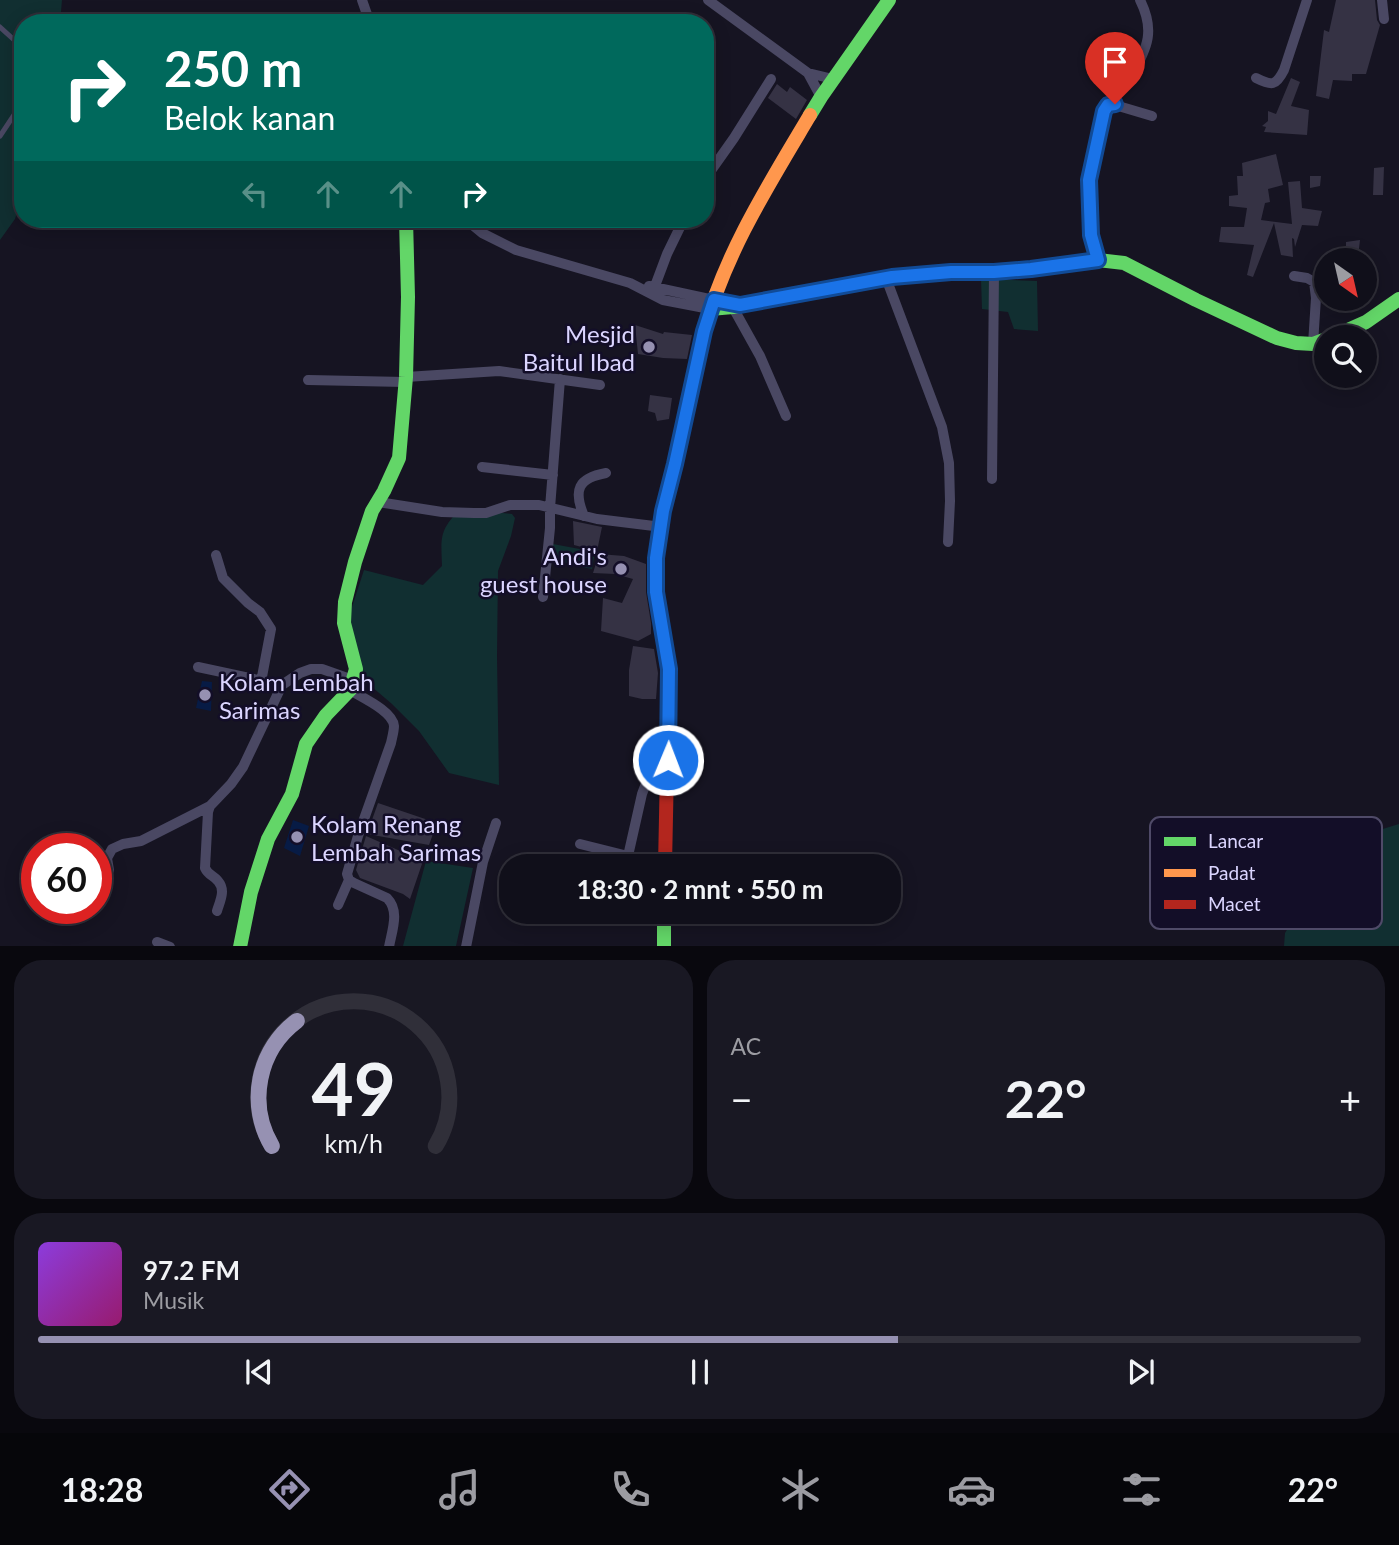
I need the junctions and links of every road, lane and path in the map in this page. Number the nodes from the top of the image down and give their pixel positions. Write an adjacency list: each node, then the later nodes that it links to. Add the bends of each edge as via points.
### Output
1 (708, 0): 9 (street)
2 (889, 0): 13 (street)
3 (1140, 0): 10 (street, via 1149,18 1149,34)
4 (1307, 0): 11 (street, via 1279,80 1268,83)
5 (1382, 0): 6 (street)
6 (1384, 19)
7 (0, 27): 8 (lane)
8 (14, 40)
9 (808, 73): 13 (street); 14 (street)
10 (1132, 75)
11 (1256, 78)
12 (771, 79): 18 (street)
13 (833, 79): 14 (street)
14 (821, 97): 28 (street, via 761,198)
15 (14, 115): 17 (lane)
16 (1152, 116): 22 (street, via 1115,104 1104,111 1089,180 1091,235)
17 (0, 136)
18 (714, 166)
19 (406, 228): 35 (street)
20 (476, 228): 26 (street, via 516,250)
21 (680, 228): 26 (street)
22 (1098, 260): 23 (street); 32 (street, via 1124,263 1277,338)
23 (994, 272): 25 (street); 41 (street)
24 (1294, 276): 30 (street, via 1314,282)
25 (886, 278): 29 (street); 46 (street, via 942,427 949,463)
26 (653, 290): 28 (street, via 663,300)
27 (1399, 299): 31 (street)
28 (712, 304): 29 (street); 45 (street)
29 (735, 305): 37 (street)
30 (1320, 325)
31 (1361, 325)
32 (1314, 341)
33 (560, 379): 35 (street, via 499,371); 36 (street); 40 (street)
34 (308, 380): 35 (street)
35 (405, 380): 42 (street, via 399,458)
36 (600, 385)
37 (786, 416)
38 (482, 467): 40 (street)
39 (606, 473): 44 (street, via 594,475 579,489 577,501)
40 (553, 475): 43 (street)
41 (992, 479)
42 (378, 502): 43 (street, via 442,512 486,513 510,505); 52 (street, via 345,602 344,623 356,669)
43 (550, 508): 44 (street); 48 (street)
44 (584, 516): 45 (street)
45 (662, 527): 53 (street, via 656,592 669,669)
46 (948, 542)
47 (216, 555): 50 (street, via 223,578 260,612 271,629)
48 (543, 597)
49 (198, 667): 50 (street)
50 (261, 682): 51 (street)
51 (282, 685): 52 (street, via 311,668); 54 (street, via 243,767)
52 (352, 685): 61 (street, via 380,708 394,727 358,836); 67 (street, via 306,744 292,794 261,860)
53 (667, 780): 59 (street, via 645,786); 60 (street)
54 (210, 806): 57 (street, via 141,841); 63 (street, via 205,868 221,886)
55 (496, 823): 69 (street)
56 (580, 844): 58 (street)
57 (112, 849)
58 (608, 854)
59 (629, 854)
60 (665, 854)
61 (349, 880): 62 (street); 68 (street, via 392,902 395,914)
62 (338, 905)
63 (217, 911)
64 (664, 924): 70 (street)
65 (157, 942): 66 (street)
66 (167, 946)
67 (240, 946)
68 (389, 946)
69 (466, 946)
70 (664, 946)

